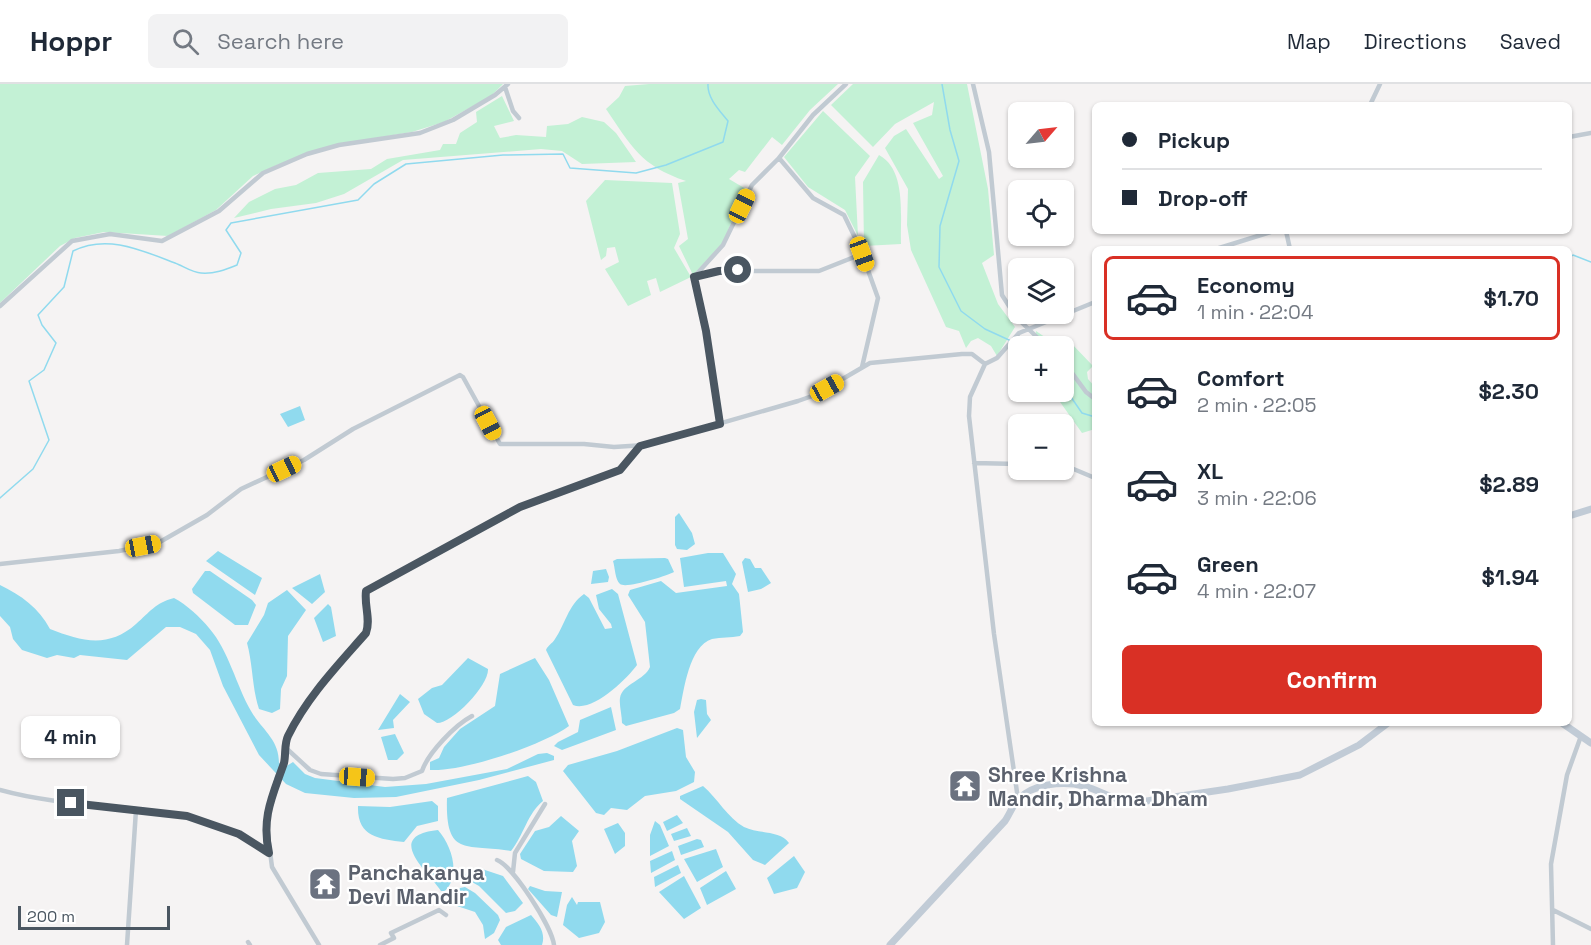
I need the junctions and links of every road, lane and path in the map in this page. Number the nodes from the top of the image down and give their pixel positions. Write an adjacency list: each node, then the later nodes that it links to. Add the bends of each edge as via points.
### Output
1 (846, 84): 9 (street, via 813,115)
2 (973, 84): 16 (street, via 989,152 1002,295)
3 (1380, 84): 5 (street)
4 (507, 85): 6 (street, via 513,111); 15 (street, via 453,120 420,133 339,145 263,173 219,211 162,241 110,234 72,241)
5 (1371, 102)
6 (519, 118)
7 (1591, 133): 8 (street)
8 (1572, 136)
9 (779, 158): 12 (street, via 813,198 844,214); 13 (street, via 752,185 723,244)
10 (1264, 234): 11 (street)
11 (1226, 246)
12 (862, 254): 13 (street, via 819,271 719,271); 19 (street, via 878,298)
13 (694, 277): 22 (street)
14 (1092, 303): 16 (street)
15 (0, 306)
16 (1028, 329): 17 (street); 18 (street)
17 (1037, 336)
18 (985, 364): 19 (street, via 972,354 962,354); 24 (street, via 970,397)
19 (862, 367): 22 (street, via 815,395)
20 (1074, 376): 21 (street)
21 (1092, 397)
22 (720, 424): 23 (street)
23 (640, 446): 30 (street, via 500,444 460,375 241,489 207,515 158,543); 36 (street, via 620,470 520,507 371,586 366,591 370,623 366,633 315,692 287,738)
24 (974, 463): 25 (street); 38 (street)
25 (1008, 464)
26 (1074, 469): 27 (street)
27 (1092, 477)
28 (1591, 509): 29 (street)
29 (1572, 515)
30 (0, 564)
31 (472, 716): 36 (street, via 455,728 418,774 405,778 321,774 310,770)
32 (1384, 726): 38 (street, via 1318,768 1262,783 1133,803 1069,784 1044,786)
33 (1566, 726): 34 (street)
34 (1581, 736): 35 (street); 44 (street, via 1557,819 1551,864)
35 (1591, 742)
36 (286, 748): 41 (street, via 266,820)
37 (0, 790): 40 (street, via 47,802)
38 (1018, 799): 51 (street, via 998,830)
39 (544, 804): 43 (street, via 515,853)
40 (136, 810): 41 (street, via 187,816 239,834); 47 (street)
41 (269, 853): 48 (street, via 272,867)
42 (497, 860): 43 (street)
43 (513, 874): 50 (street, via 546,921)
44 (1553, 910): 46 (street); 52 (street)
45 (446, 915): 49 (street, via 439,910 431,913 391,933 393,938)
46 (1591, 929)
47 (127, 945)
48 (319, 945)
49 (380, 945)
50 (554, 945)
51 (890, 945)
52 (1554, 945)

